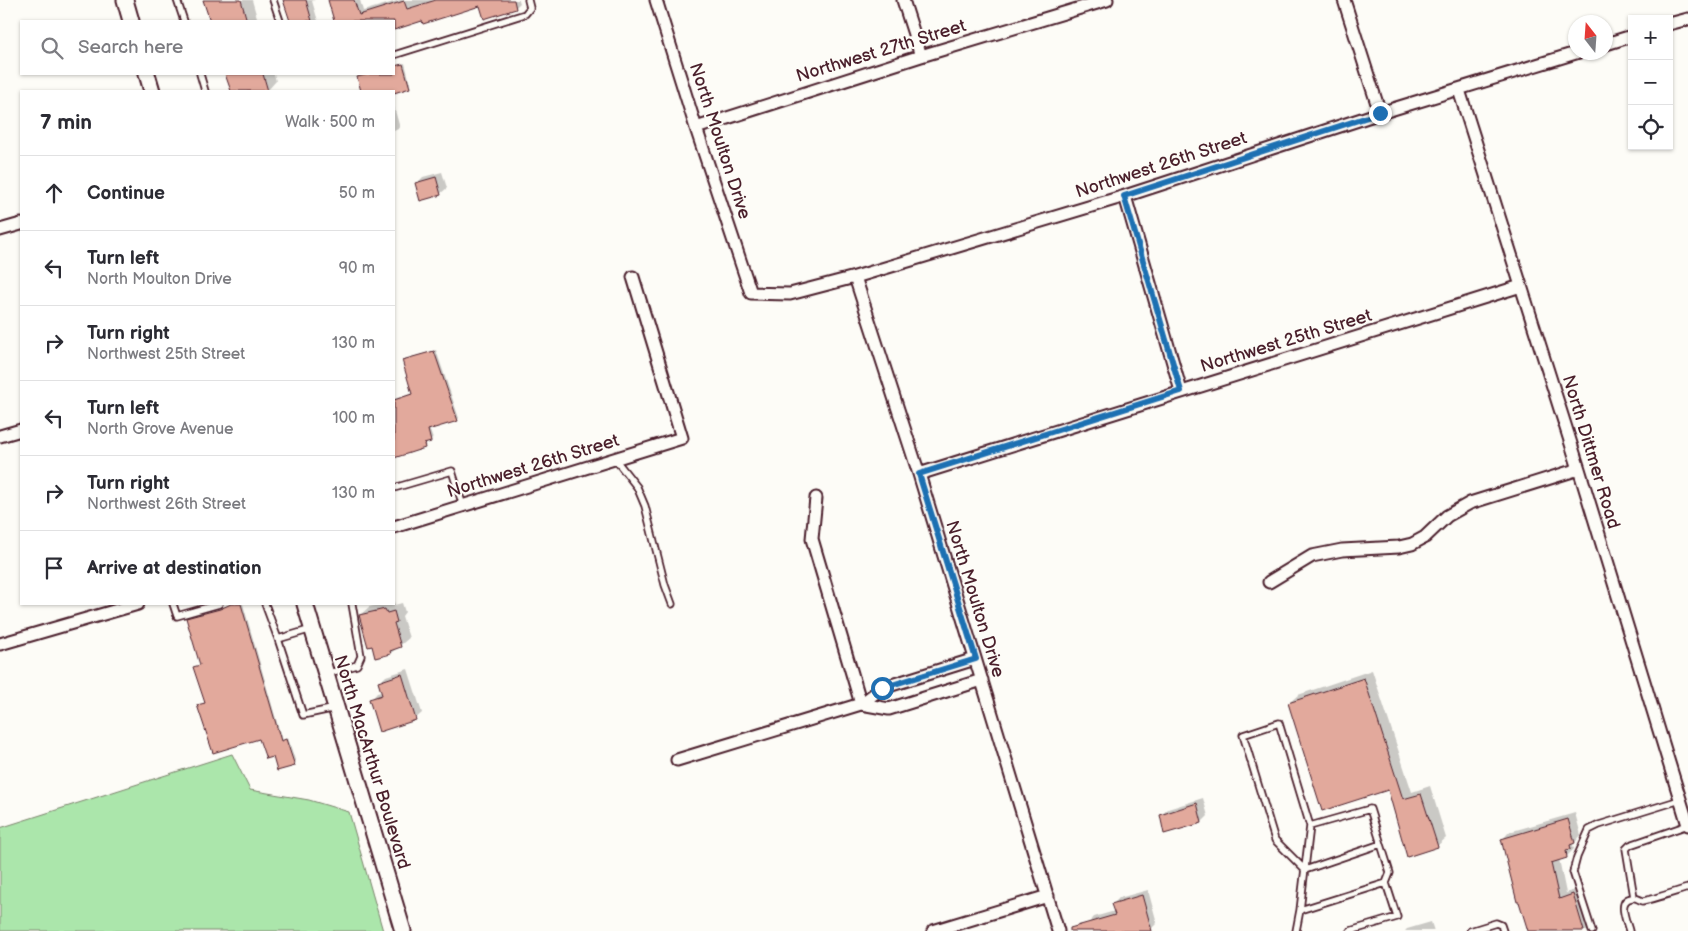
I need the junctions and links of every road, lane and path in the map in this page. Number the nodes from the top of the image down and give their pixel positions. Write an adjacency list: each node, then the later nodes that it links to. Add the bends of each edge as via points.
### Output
1 (125, 0): 10 (main road)
2 (177, 0): 11 (lane)
3 (273, 0): 12 (lane)
4 (528, 0): 16 (lane, via 530,8 525,14)
5 (656, 0): 25 (street, North Moulton Drive)
6 (903, 0): 18 (street)
7 (1107, 0): 18 (street, Northwest 27th Street)
8 (1344, 0): 24 (street)
9 (1688, 18): 13 (street)
10 (131, 20)
11 (184, 20)
12 (280, 20)
13 (1673, 23)
14 (1628, 37): 15 (street)
15 (1613, 42)
16 (395, 55)
17 (1568, 55): 23 (street, Northwest 26th Street)
18 (921, 56): 25 (street, Northwest 27th Street)
19 (147, 75): 21 (main road)
20 (200, 75): 22 (lane)
21 (152, 90)
22 (205, 90)
23 (1459, 90): 24 (street, Northwest 26th Street); 31 (street, North Dittmer Road)
24 (1380, 113): 26 (street, Northwest 26th Street)
25 (696, 128): 32 (street, North Moulton Drive)
26 (1124, 196): 30 (street, Northwest 26th Street); 33 (street)
27 (20, 224): 28 (street)
28 (0, 230)
29 (633, 277): 36 (street, Northwest 26th Street, via 682,438)
30 (855, 278): 32 (street, Northwest 26th Street, via 790,294); 38 (street, North Moulton Drive)
31 (1521, 286): 33 (street, Northwest 25th Street); 37 (street, North Dittmer Road)
32 (751, 293)
33 (1181, 391): 38 (street, Northwest 25th Street)
34 (20, 430): 35 (street)
35 (0, 436)
36 (615, 459): 41 (street, Northwest 26th Street); 44 (lane, via 637,487 645,506)
37 (1579, 469): 43 (street, via 1470,503 1447,516 1425,537 1412,544 1312,556); 62 (street, North Dittmer Road)
38 (919, 474): 54 (street, North Moulton Drive)
39 (395, 488): 41 (lane, via 452,471)
40 (816, 498): 59 (street, via 812,539)
41 (463, 506): 42 (street, Northwest 26th Street)
42 (395, 527)
43 (1269, 582)
44 (672, 604)
45 (135, 605): 53 (street)
46 (173, 605): 47 (lane, via 177,616)
47 (216, 605)
48 (264, 605): 52 (lane)
49 (305, 605): 51 (main road, North MacArthur Boulevard)
50 (352, 605): 55 (lane, via 361,656 357,665)
51 (312, 629): 52 (lane); 55 (main road, North MacArthur Boulevard)
52 (278, 638): 60 (lane, via 303,715)
53 (0, 644)
54 (976, 659): 56 (street); 57 (street, North Moulton Drive)
55 (326, 674): 60 (main road, North MacArthur Boulevard)
56 (914, 679): 58 (street); 59 (street, via 882,688)
57 (982, 680): 58 (street); 69 (street, North Moulton Drive)
58 (920, 699): 59 (street, via 889,709)
59 (861, 704): 61 (street)
60 (336, 708): 72 (main road, North MacArthur Boulevard)
61 (677, 760)
62 (1682, 795): 63 (street, North Dittmer Road); 79 (lane, via 1589,830 1573,872)
63 (1688, 825): 70 (lane, via 1630,844 1626,849)
64 (1310, 826): 65 (lane, via 1370,809); 66 (lane); 66 (lane, via 1280,723 1243,735 1274,840)
65 (1381, 844): 66 (lane); 67 (lane, via 1390,873)
66 (1305, 870): 71 (lane)
67 (1386, 883): 71 (lane); 76 (lane, via 1398,917)
68 (1688, 888): 70 (lane, via 1643,901)
69 (1048, 896): 73 (street); 74 (street, North Moulton Drive)
70 (1634, 897): 80 (lane, via 1625,901 1623,908)
71 (1300, 910): 75 (lane)
72 (403, 931)
73 (933, 931)
74 (1058, 931)
75 (1296, 931)
76 (1350, 931)
77 (1470, 931): 78 (lane, via 1496,923)
78 (1503, 931)
79 (1592, 931)
80 (1629, 931)

